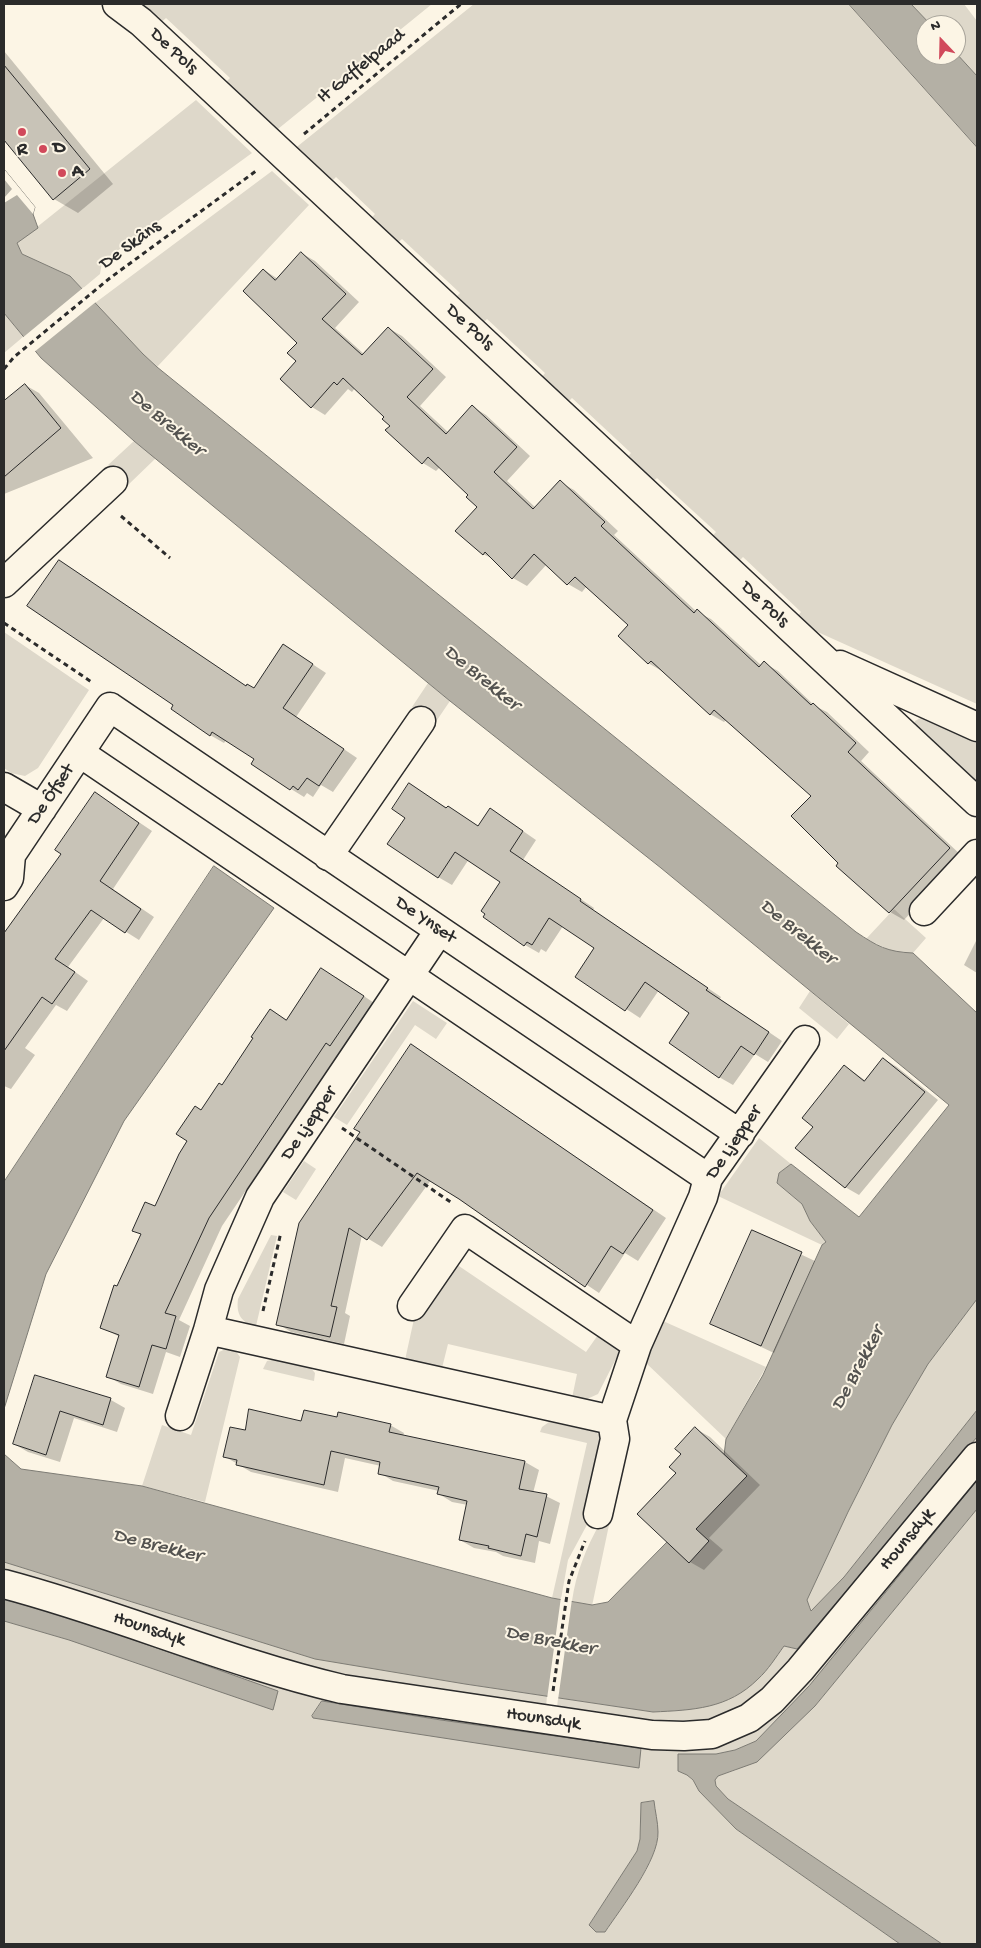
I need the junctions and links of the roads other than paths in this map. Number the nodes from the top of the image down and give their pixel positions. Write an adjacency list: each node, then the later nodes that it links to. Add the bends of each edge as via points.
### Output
1 (117, 4): 4 (street, De Pols, via 141,22 281,152)
2 (105, 488): 3 (street)
3 (4, 583)
4 (818, 655): 7 (street, De Pols); 10 (street, De Pols)
5 (110, 707): 8 (street, De Ôfset); 14 (street, De Ynset)
6 (421, 721): 14 (street)
7 (977, 727)
8 (80, 753): 11 (street, De Ôfset); 18 (street)
9 (4, 787): 11 (street)
10 (977, 802)
11 (42, 809): 12 (street, De Ôfset)
12 (8, 853): 15 (street, De Ôfset, via 8,878)
13 (977, 854): 16 (street)
14 (328, 856): 17 (street, De Ynset)
15 (4, 886)
16 (924, 911)
17 (440, 930): 18 (street, De Ljepper); 20 (street, De Ynset)
18 (409, 976): 21 (street); 23 (street, De Ljepper, via 260,1197 218,1290)
19 (805, 1040): 20 (street, De Ljepper)
20 (740, 1134): 21 (street, De Ljepper)
21 (708, 1178): 24 (street, De Ljepper, via 703,1197)
22 (412, 1306): 24 (street, via 465,1229)
23 (208, 1330): 25 (street, De Ljepper); 26 (street)
24 (637, 1345): 26 (street, De Ljepper)
25 (180, 1416)
26 (612, 1420): 28 (street, De Ljepper, via 615,1439)
27 (977, 1457): 29 (street, Hounsdyk, via 772,1700 749,1718 712,1734 652,1735 342,1689 296,1678)
28 (598, 1514)
29 (4, 1584)

